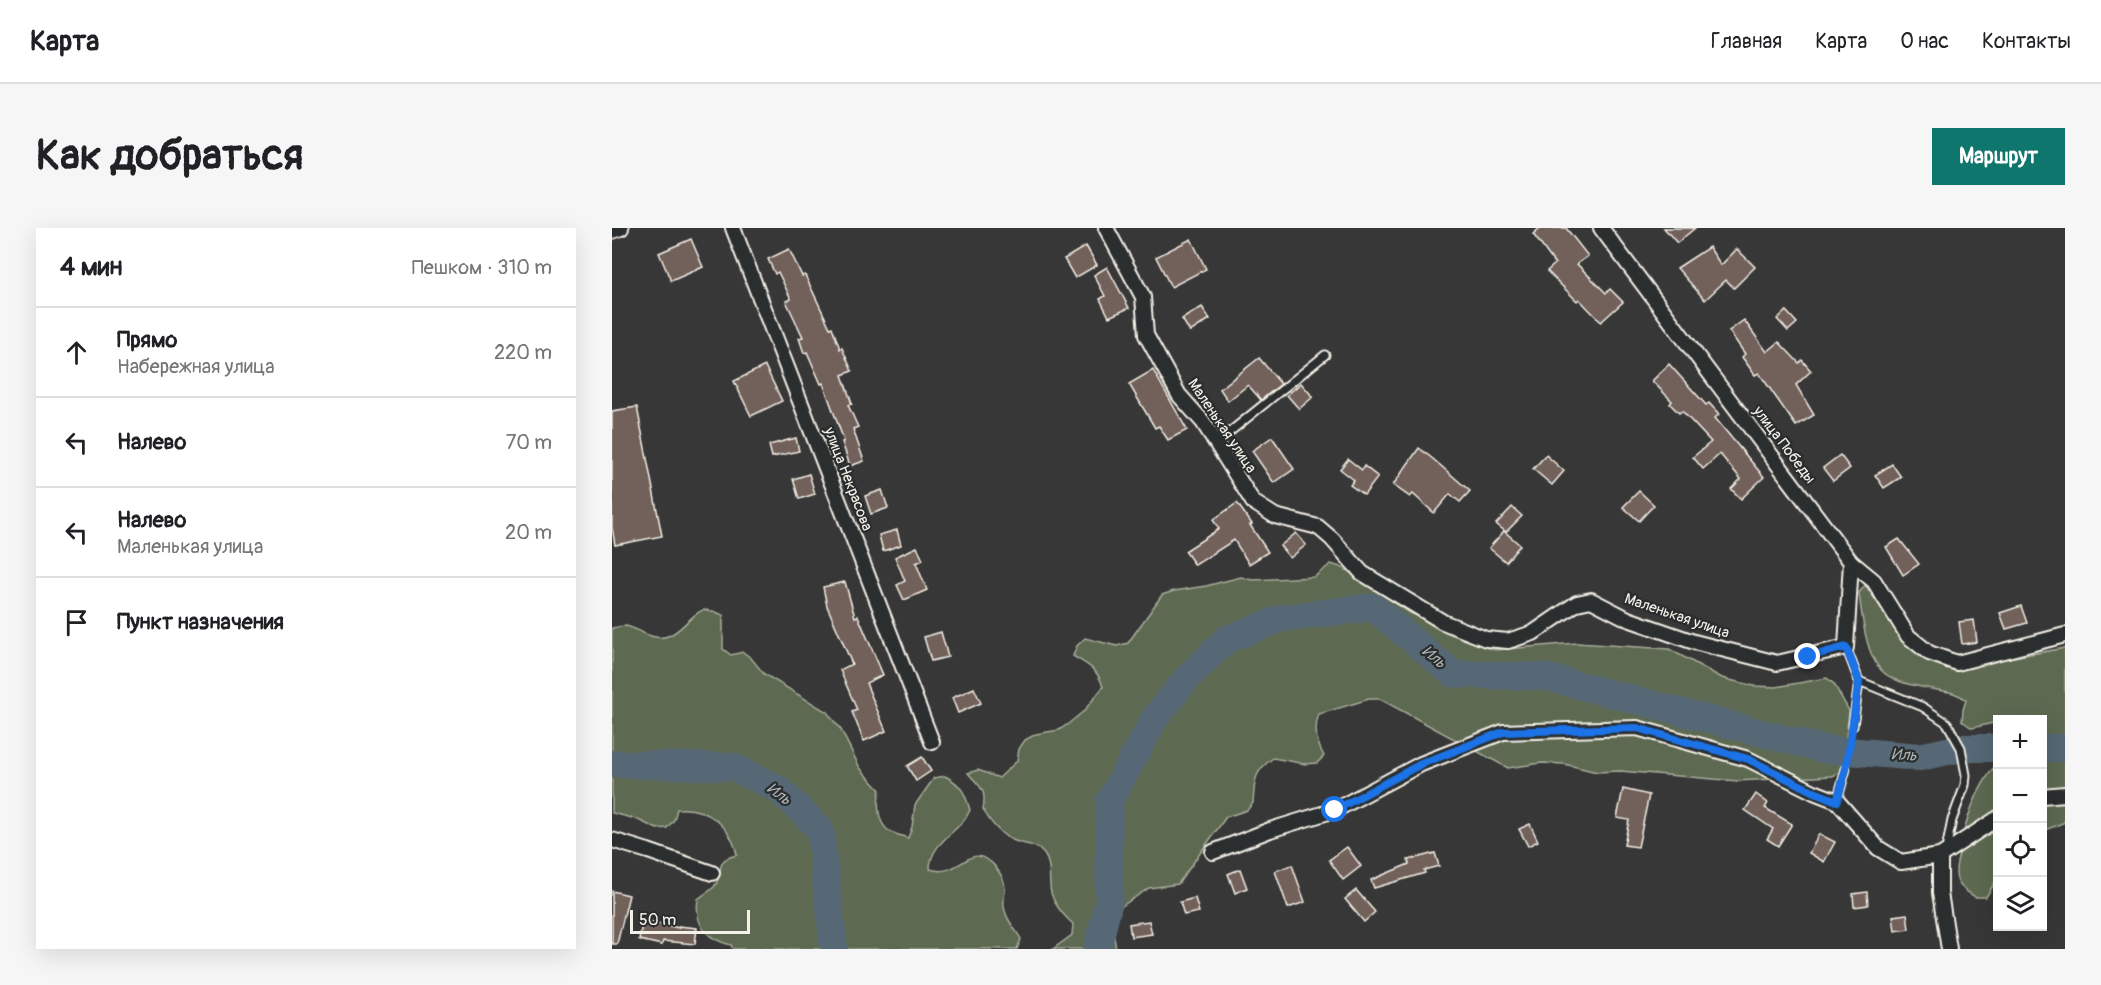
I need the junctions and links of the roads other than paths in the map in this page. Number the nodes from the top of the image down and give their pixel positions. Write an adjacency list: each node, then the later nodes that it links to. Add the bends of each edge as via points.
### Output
1 (621, 228): 5 (street)
2 (733, 228): 13 (street, улица Некрасова)
3 (1106, 228): 7 (street, Маленькая улица, via 1143,297 1146,335 1179,395)
4 (1601, 228): 8 (street, улица Победы)
5 (612, 231)
6 (1325, 355): 7 (lane)
7 (1216, 443): 10 (street, Маленькая улица, via 1253,502 1275,516 1318,527 1362,573 1443,622 1486,639 1508,641 1533,633 1577,603 1591,600 1628,619 1694,642 1777,663)
8 (1851, 562): 9 (street, улица Победы, via 1874,581 1908,636 1929,653 1957,663); 10 (street)
9 (2065, 635)
10 (1846, 647): 11 (lane)
11 (1859, 681): 12 (lane); 21 (lane, via 1923,707 1947,723 1961,748 1965,785)
12 (1853, 726)
13 (932, 742)
14 (1846, 769): 17 (lane)
15 (2065, 794): 16 (street)
16 (2047, 796)
17 (1837, 801): 20 (street, via 1748,759 1637,728 1503,732 1421,764 1335,810); 21 (street, via 1878,848 1901,862)
18 (1993, 821): 21 (street)
19 (612, 840): 22 (street)
20 (1213, 852)
21 (1943, 853): 23 (street, via 1940,893)
22 (712, 873)
23 (1949, 949)

